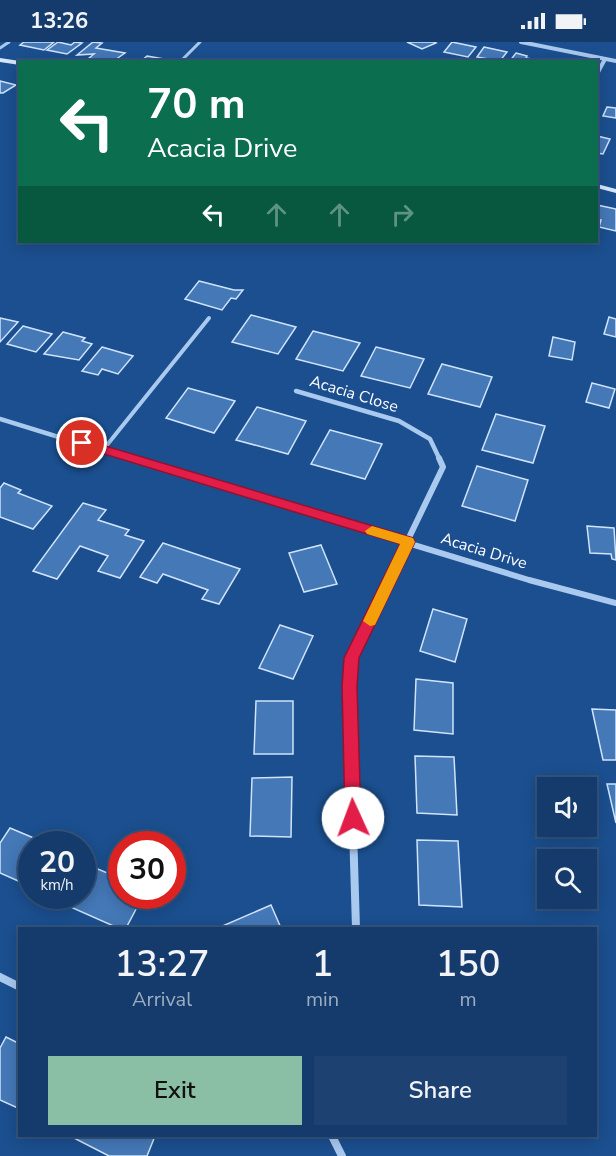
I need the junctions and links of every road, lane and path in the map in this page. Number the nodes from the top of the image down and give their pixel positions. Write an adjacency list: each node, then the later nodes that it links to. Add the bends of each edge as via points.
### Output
1 (9, 42): 4 (lane)
2 (200, 42): 7 (lane)
3 (521, 42): 5 (street)
4 (0, 48)
5 (605, 59): 8 (street); 10 (street)
6 (0, 60): 9 (main road)
7 (182, 60)
8 (616, 61)
9 (18, 63)
10 (598, 72)
11 (598, 186): 12 (main road)
12 (616, 191)
13 (210, 318): 16 (lane)
14 (296, 391): 17 (street, Acacia Close, via 399,421 430,439 443,467)
15 (0, 419): 16 (street, Acacia Drive)
16 (103, 450): 17 (street, Acacia Drive)
17 (408, 542): 18 (street, Acacia Drive); 19 (street, Acacia Close, via 351,658)
18 (616, 603)
19 (356, 927)
20 (0, 977): 21 (street)
21 (18, 986)
22 (332, 1137): 23 (street)
23 (342, 1156)

